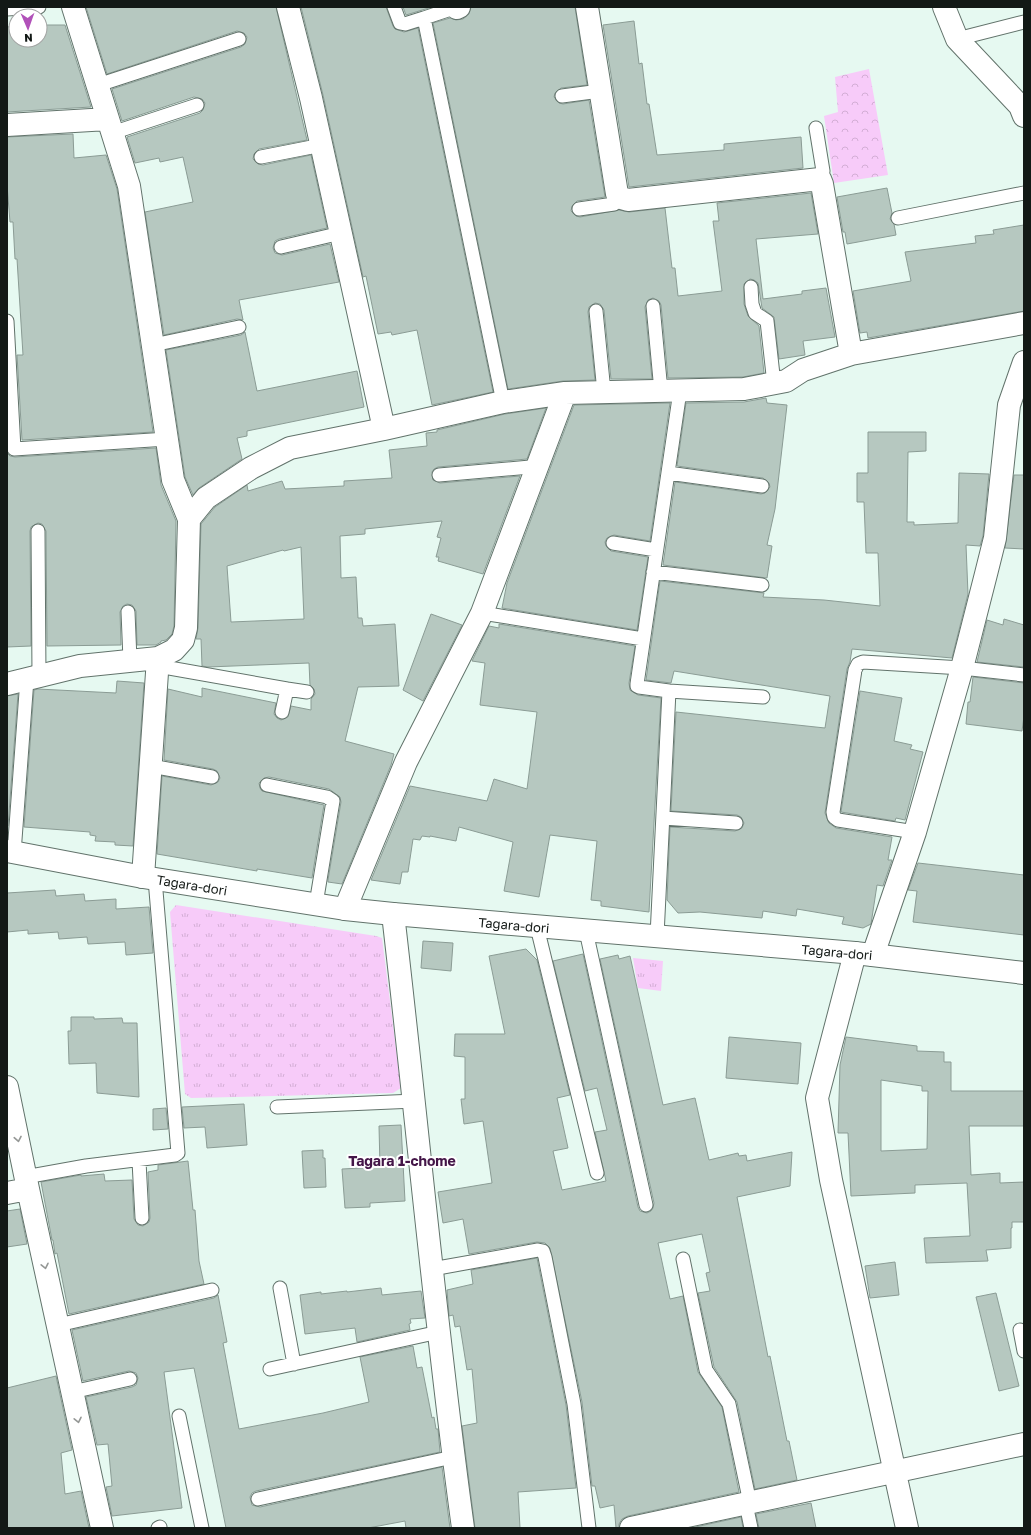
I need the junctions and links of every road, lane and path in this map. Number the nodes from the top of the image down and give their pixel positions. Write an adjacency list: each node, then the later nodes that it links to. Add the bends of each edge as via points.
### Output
1 (39, 7): 8 (lane)
2 (73, 7): 13 (street)
3 (288, 7): 21 (street)
4 (394, 7): 9 (lane, via 400,23)
5 (457, 7): 9 (lane)
6 (587, 7): 14 (street)
7 (944, 7): 12 (street)
8 (7, 9)
9 (424, 18): 43 (lane)
10 (1024, 22): 12 (lane)
11 (239, 39): 13 (lane)
12 (957, 39): 17 (street, via 1020,106)
13 (98, 85): 19 (street)
14 (600, 91): 15 (lane); 25 (street, via 617,194)
15 (562, 96)
16 (197, 105): 19 (lane)
17 (1024, 116)
18 (7, 125): 19 (street)
19 (110, 126): 36 (street, via 129,186)
20 (816, 128): 23 (lane, via 823,171)
21 (322, 145): 22 (lane); 28 (street)
22 (261, 157)
23 (820, 179): 25 (street, via 628,200); 37 (street)
24 (1024, 193): 27 (lane)
25 (621, 198): 26 (lane, via 614,204)
26 (579, 208)
27 (898, 218)
28 (341, 233): 29 (lane); 44 (street)
29 (281, 247)
30 (751, 287): 39 (lane, via 755,313 767,321)
31 (653, 306): 40 (lane)
32 (596, 311): 41 (lane)
33 (7, 321): 46 (lane)
34 (1024, 323): 37 (street)
35 (239, 328): 36 (lane)
36 (153, 345): 45 (street)
37 (851, 354): 39 (street, via 803,370 786,381)
38 (1024, 362): 62 (street, via 1009,406 995,538)
39 (774, 384): 40 (street, via 744,389)
40 (671, 391): 41 (street); 48 (lane)
41 (604, 392): 42 (street)
42 (565, 393): 43 (street); 47 (street)
43 (503, 402): 44 (street)
44 (384, 429): 51 (street, via 290,448 251,468 206,498)
45 (167, 439): 46 (lane); 51 (street, via 173,480)
46 (10, 450)
47 (536, 469): 49 (lane, via 530,467); 58 (street)
48 (668, 473): 50 (lane); 54 (lane)
49 (439, 475)
50 (762, 486)
51 (189, 518): 61 (street, via 186,628 183,640)
52 (38, 531): 64 (lane)
53 (613, 543): 54 (lane)
54 (656, 550): 55 (lane)
55 (653, 572): 56 (lane); 59 (lane)
56 (762, 585)
57 (128, 612): 60 (lane)
58 (482, 613): 59 (lane); 79 (street, via 406,762)
59 (643, 639): 66 (lane, via 636,684)
60 (130, 660): 61 (street); 64 (street, via 80,666)
61 (158, 662): 65 (lane); 70 (street)
62 (962, 668): 63 (lane); 75 (street); 75 (lane, via 863,662 858,664 856,670 834,817 838,820)
63 (1024, 675)
64 (24, 680): 76 (lane)
65 (287, 689): 67 (lane); 69 (lane)
66 (669, 691): 68 (lane); 73 (lane)
67 (307, 692)
68 (763, 697)
69 (282, 712)
70 (151, 766): 71 (lane); 77 (street)
71 (212, 777)
72 (267, 786): 78 (lane, via 327,797 333,801)
73 (663, 818): 74 (lane); 83 (lane)
74 (736, 823)
75 (915, 832): 84 (street)
76 (10, 852): 77 (street, Tagara-dori)
77 (149, 878): 78 (street, Tagara-dori); 89 (lane, via 179,1150 175,1155)
78 (316, 904): 79 (street, Tagara-dori)
79 (346, 909): 80 (street, Tagara-dori)
80 (393, 914): 81 (street, Tagara-dori); 87 (street)
81 (537, 927): 82 (street, Tagara-dori); 90 (lane)
82 (586, 931): 83 (street, Tagara-dori); 92 (lane)
83 (657, 936): 84 (street, Tagara-dori)
84 (864, 954): 85 (street, Tagara-dori); 109 (street, via 817,1098 831,1180)
85 (1024, 973)
86 (7, 1087): 91 (street, one-way to 91)
87 (414, 1101): 88 (lane); 95 (street)
88 (277, 1107)
89 (139, 1161): 91 (lane, via 86,1166); 93 (lane)
90 (597, 1173)
91 (20, 1186): 98 (street, one-way to 98)
92 (646, 1205)
93 (142, 1218)
94 (683, 1259): 111 (lane, via 706,1370 729,1404)
95 (432, 1269): 100 (street); 116 (lane, via 543,1251 574,1404)
96 (280, 1288): 102 (lane)
97 (212, 1290): 98 (lane)
98 (58, 1325): 105 (street)
99 (1020, 1330): 101 (lane)
100 (439, 1332): 102 (lane); 108 (street)
101 (1024, 1351)
102 (294, 1364): 103 (lane)
103 (270, 1369)
104 (130, 1379): 105 (lane)
105 (72, 1392): 113 (street, one-way to 113)
106 (179, 1416): 114 (lane)
107 (1024, 1444): 109 (street)
108 (453, 1457): 110 (lane); 115 (street)
109 (896, 1472): 111 (street); 119 (street)
110 (258, 1499)
111 (748, 1504): 112 (street); 118 (lane)
112 (667, 1524): 117 (street)
113 (102, 1528)
114 (202, 1528)
115 (463, 1528)
116 (589, 1528)
117 (631, 1528)
118 (752, 1528)
119 (908, 1528)

